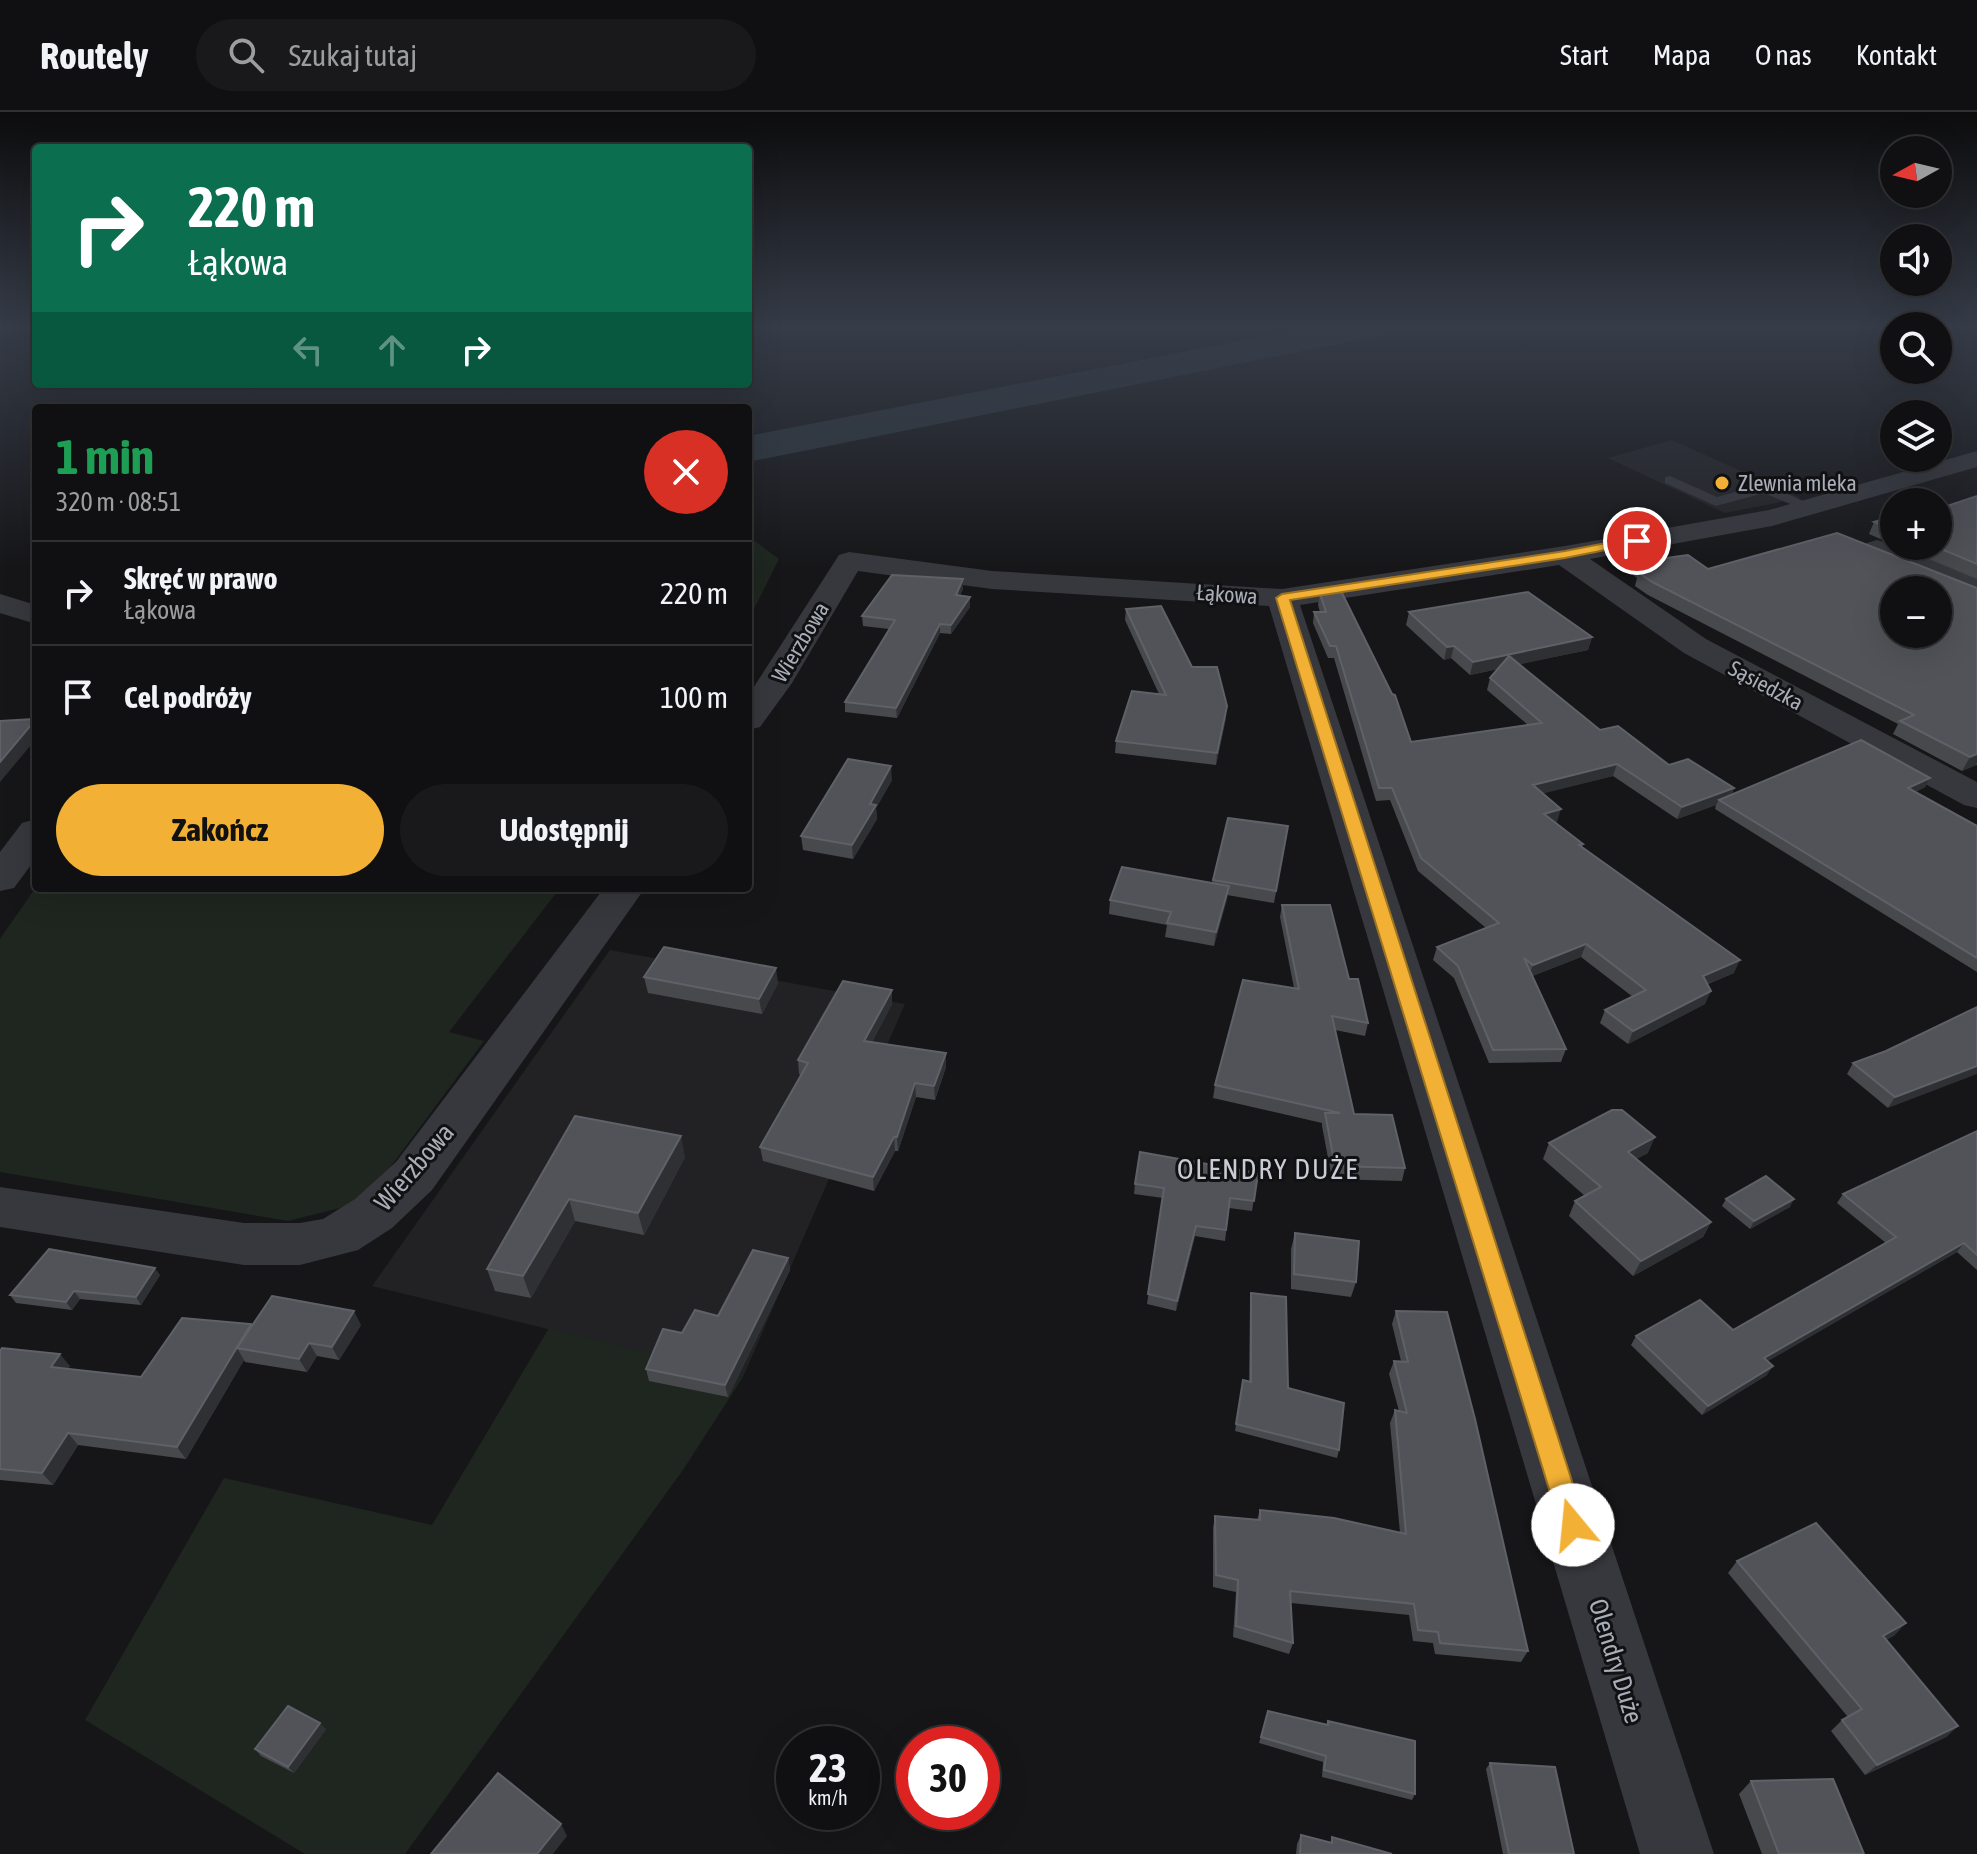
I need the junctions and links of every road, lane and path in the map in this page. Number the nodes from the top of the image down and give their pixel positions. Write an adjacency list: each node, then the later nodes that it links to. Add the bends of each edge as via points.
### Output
1 (1977, 459): 3 (street, Łąkowa)
2 (1670, 480): 3 (lane, via 1716,502 1765,488)
3 (1801, 511): 4 (street); 5 (street, Łąkowa)
4 (1877, 549): 7 (street); 8 (street)
5 (1565, 555): 9 (street, Łąkowa); 13 (street, Sąsiedzka, via 1695,646)
6 (849, 561): 9 (street, Łąkowa, via 992,580); 12 (street, Wierzbowa)
7 (1977, 580)
8 (1977, 593)
9 (1282, 598): 18 (street, Olendry Duże)
10 (0, 603): 11 (street)
11 (32, 614)
12 (752, 715)
13 (1977, 797)
14 (32, 836): 15 (street)
15 (0, 879)
16 (622, 892): 17 (street, Wierzbowa, via 414,1176 354,1230 322,1242 244,1244)
17 (0, 1207)
18 (1677, 1854)

